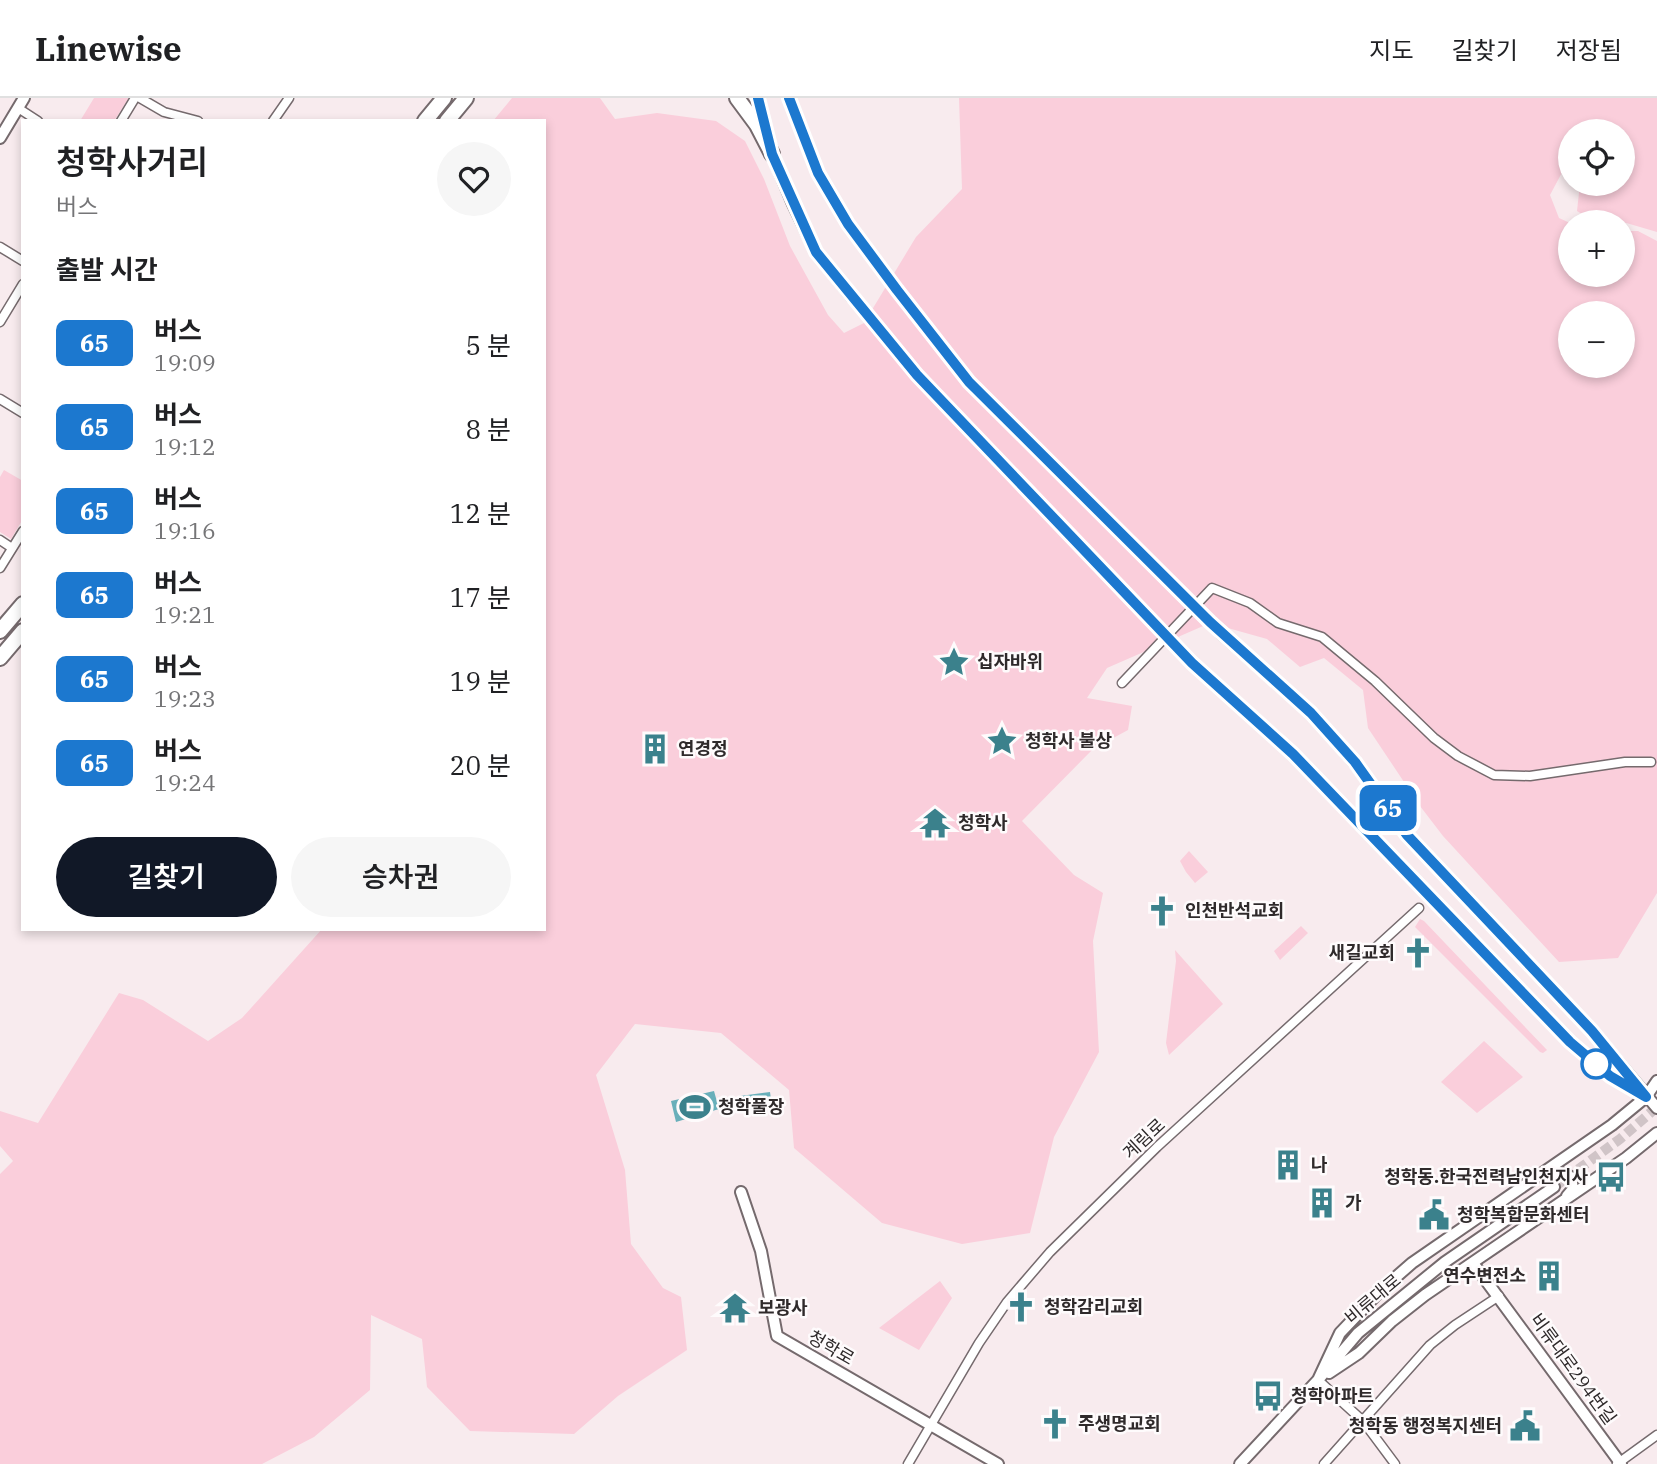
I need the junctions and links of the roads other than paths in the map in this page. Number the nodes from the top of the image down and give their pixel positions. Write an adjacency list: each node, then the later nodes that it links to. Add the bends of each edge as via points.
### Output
1 (138, 98): 10 (street); 11 (street, via 163,112)
2 (289, 98): 12 (street)
3 (444, 98): 13 (highway)
4 (466, 98): 14 (highway)
5 (737, 98): 16 (highway)
6 (758, 98): 16 (main road)
7 (789, 98): 17 (main road, via 818,173)
8 (22, 101): 9 (street); 15 (main road)
9 (36, 119)
10 (122, 119)
11 (190, 119)
12 (278, 119)
13 (427, 119)
14 (449, 119)
15 (0, 138)
16 (772, 154): 21 (main road, via 816,252)
17 (848, 224)
18 (0, 247): 19 (street)
19 (21, 260)
20 (21, 287): 22 (street)
21 (852, 298)
22 (0, 322)
23 (0, 399): 24 (street)
24 (21, 412)
25 (21, 534): 27 (street)
26 (0, 540): 27 (street)
27 (12, 548): 28 (street)
28 (0, 568)
29 (21, 606): 30 (highway)
30 (0, 631)
31 (21, 633): 33 (highway)
32 (1221, 634): 36 (main road)
33 (0, 658)
34 (1192, 663): 38 (main road)
35 (1122, 683): 40 (street, via 1212,588 1250,603 1278,623 1322,637 1434,738 1494,775 1530,776)
36 (1311, 713)
37 (1321, 724): 43 (main road, via 1355,762 1407,835 1592,1031)
38 (1277, 738)
39 (1288, 749): 43 (main road, via 1570,1042 1610,1076)
40 (1651, 762)
41 (1419, 908): 54 (street, 계림로, via 1157,1147 1050,1252 1000,1312)
42 (1657, 1081): 43 (main road)
43 (1646, 1097): 44 (main road); 46 (main road)
44 (1657, 1108)
45 (1657, 1133): 49 (main road)
46 (1538, 1176): 49 (main road, via 1559,1172 1571,1177 1573,1189); 52 (main road, via 1412,1263 1380,1292 1340,1333)
47 (1553, 1187): 52 (main road, 비류대로, via 1445,1262 1358,1333)
48 (741, 1192): 54 (main road, 청학로, via 761,1251 777,1336)
49 (1565, 1198): 50 (main road)
50 (1473, 1263): 51 (main road, 비류대로294번길); 52 (main road)
51 (1499, 1296): 53 (street, via 1430,1345); 56 (main road, 비류대로294번길)
52 (1318, 1380): 53 (street); 59 (main road, 비류대로)
53 (1363, 1421): 60 (street); 61 (street)
54 (930, 1425): 57 (street, 계림로); 58 (main road, 청학로)
55 (1657, 1435): 56 (street)
56 (1619, 1463)
57 (908, 1464)
58 (998, 1464)
59 (1240, 1464)
60 (1324, 1464)
61 (1395, 1464)

